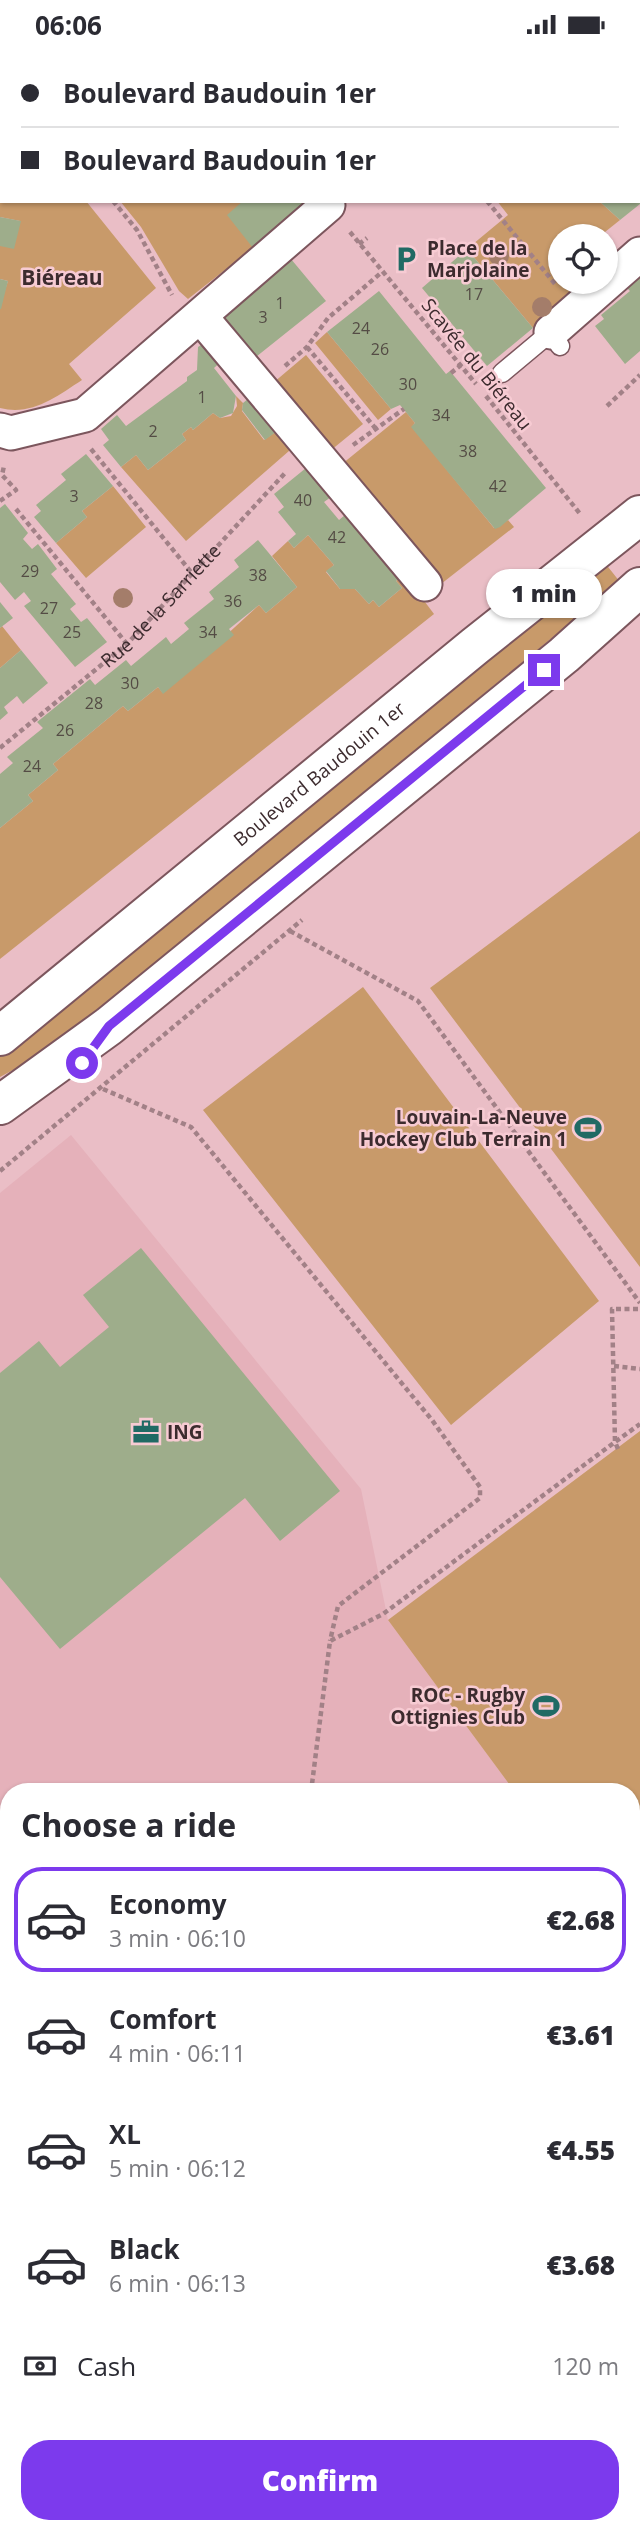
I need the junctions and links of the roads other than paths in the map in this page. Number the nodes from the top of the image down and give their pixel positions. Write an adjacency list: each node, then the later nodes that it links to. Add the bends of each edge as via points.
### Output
1 (328, 205): 3 (street)
2 (640, 254): 4 (street, via 575,309)
3 (200, 316): 6 (street, via 85,415); 8 (street)
4 (555, 339): 5 (lane)
5 (502, 373)
6 (6, 432)
7 (640, 515): 11 (main road, Boulevard Baudouin 1er)
8 (425, 584)
9 (640, 588): 10 (main road)
10 (109, 1026): 12 (main road); 13 (main road, via 82,1063)
11 (0, 1036)
12 (0, 1105)
13 (0, 1131)

